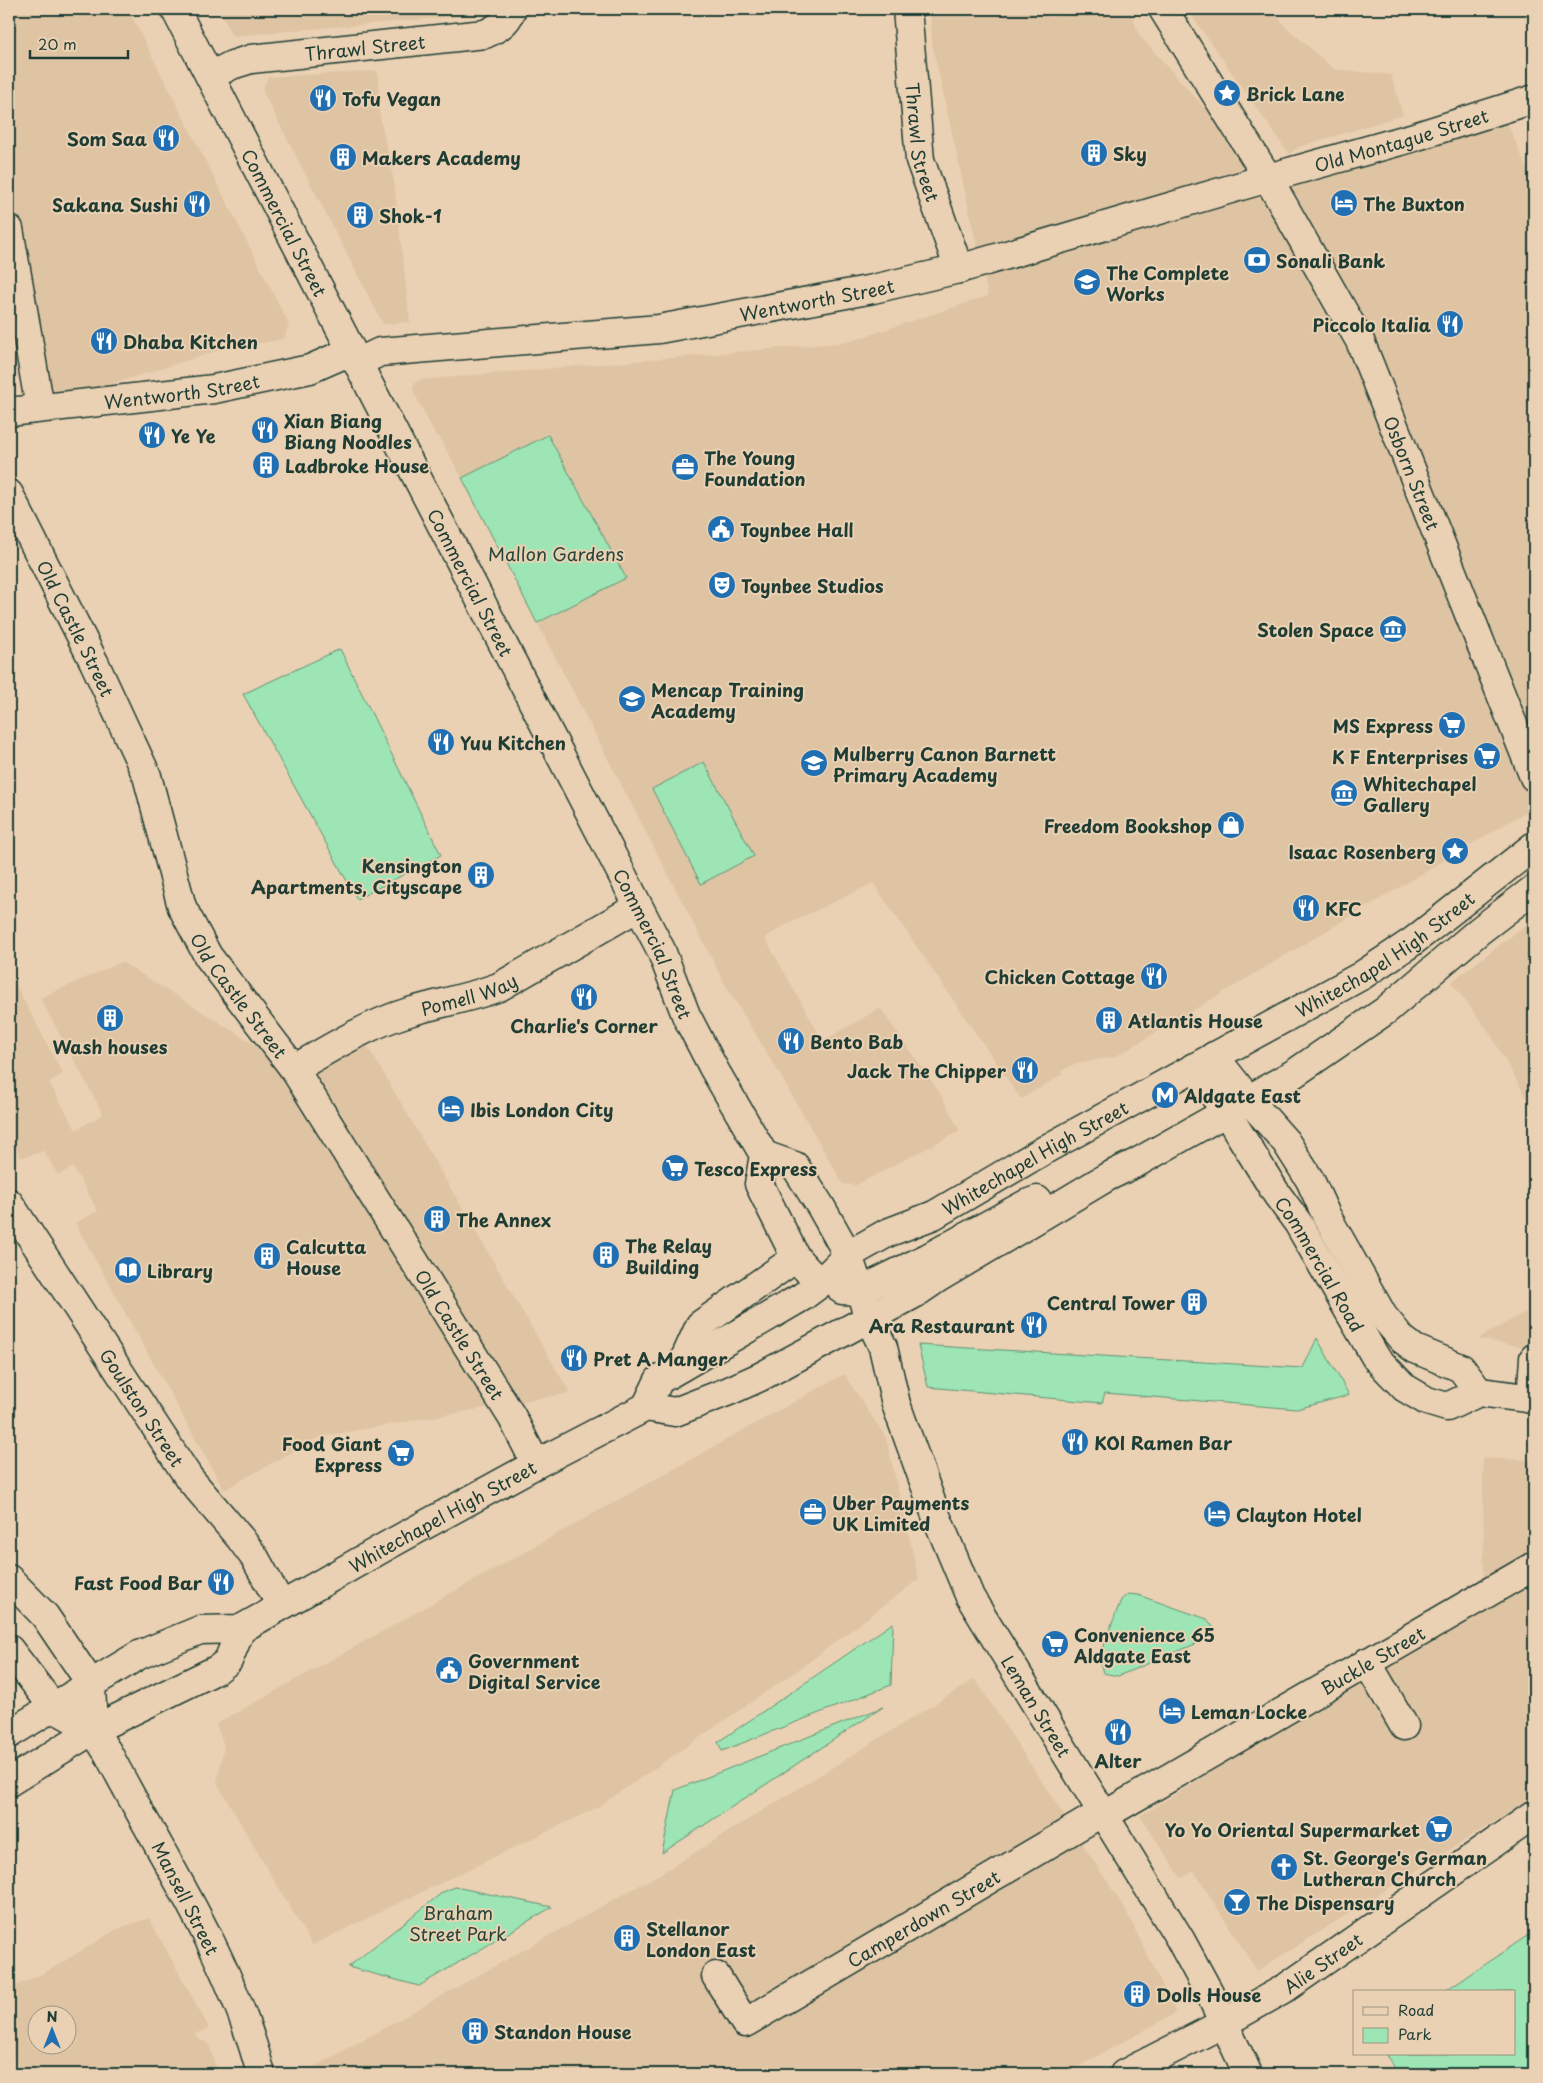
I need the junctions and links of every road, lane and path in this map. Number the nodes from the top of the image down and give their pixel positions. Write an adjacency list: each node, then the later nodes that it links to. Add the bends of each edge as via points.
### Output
1 (175, 9): 5 (main road, Commercial Street)
2 (512, 9): 5 (main road, Thrawl Street, via 508,19 485,34 251,59)
3 (907, 9): 9 (main road, Thrawl Street, via 920,160)
4 (1163, 9): 7 (main road)
5 (210, 76): 10 (main road, Commercial Street)
6 (1534, 100): 7 (main road, Old Montague Street)
7 (1268, 178): 9 (main road, Wentworth Street); 14 (main road, Osborn Street, via 1360,341)
8 (9, 229): 11 (main road)
9 (959, 268): 10 (main road, Wentworth Street, via 873,289 659,329 380,352)
10 (354, 357): 11 (main road, Wentworth Street, via 214,389); 17 (main road, Commercial Street)
11 (40, 408): 12 (main road, Wentworth Street)
12 (9, 412)
13 (9, 494): 19 (main road, Old Castle Street, via 94,662 147,776 182,907 208,956)
14 (1534, 777)
15 (1534, 846): 18 (main road, Whitechapel High Street, via 1388,959)
16 (1534, 889): 20 (main road, Whitechapel High Street, via 1385,1011 1295,1073)
17 (638, 907): 19 (main road, Pomell Way, via 498,987 385,1021); 21 (main road, Commercial Street, via 661,950 686,1015)
18 (1204, 1061): 20 (main road, Commercial Road); 24 (main road, Whitechapel High Street, via 934,1215 887,1233)
19 (294, 1069): 34 (main road, Old Castle Street, via 512,1417)
20 (1237, 1105): 22 (main road, Whitechapel High Street); 31 (main road, Commercial Road, via 1291,1150 1383,1316 1402,1339 1415,1349 1460,1368); 31 (main road, Commercial Road, via 1276,1194 1298,1223 1376,1358 1405,1388 1447,1408)
21 (764, 1155): 24 (main road, via 795,1166); 25 (main road, via 759,1184)
22 (1107, 1177): 27 (main road, via 1026,1204); 28 (main road, Whitechapel High Street)
23 (9, 1204): 37 (main road, Goulston Street, via 189,1478 255,1558)
24 (848, 1255): 26 (main road, Whitechapel High Street); 27 (main road, Leman Street)
25 (796, 1258): 26 (main road); 30 (main road, via 700,1325)
26 (818, 1286): 27 (main road); 30 (main road, Whitechapel High Street)
27 (860, 1291): 28 (main road, Leman Street)
28 (869, 1318): 33 (main road, Whitechapel High Street, via 729,1391 674,1412); 47 (main road, Leman Street, via 883,1347 896,1404 970,1597)
29 (1534, 1358): 32 (main road)
30 (681, 1367): 33 (main road, Whitechapel High Street, via 658,1380)
31 (1479, 1392): 32 (main road)
32 (1533, 1399)
33 (646, 1408): 34 (main road, Whitechapel High Street)
34 (536, 1464): 37 (main road, Whitechapel High Street)
35 (1534, 1566): 40 (main road, Buckle Street)
36 (9, 1579): 41 (main road, via 45,1616)
37 (281, 1605): 38 (main road, Whitechapel High Street)
38 (241, 1629): 41 (main road, Whitechapel High Street, via 200,1630 139,1655); 44 (main road, via 228,1661 218,1669)
39 (9, 1649): 42 (main road)
40 (1367, 1662): 43 (main road); 47 (main road, Buckle Street)
41 (91, 1684): 42 (main road, Whitechapel High Street); 44 (main road)
42 (54, 1708): 44 (main road); 45 (main road, Whitechapel High Street)
43 (1404, 1726)
44 (93, 1730): 46 (main road); 51 (main road, Mansell Street, via 187,1897 244,2017)
45 (9, 1734)
46 (9, 1782)
47 (1104, 1813): 49 (main road, Camperdown Street, via 745,2023); 50 (main road, Leman Street, via 1180,1939)
48 (1534, 1815): 50 (main road, Alie Street, via 1284,1989)
49 (716, 1976)
50 (1224, 2023): 52 (main road, Alie Street); 53 (main road, Leman Street)
51 (261, 2074)
52 (1124, 2074)
53 (1248, 2074)

